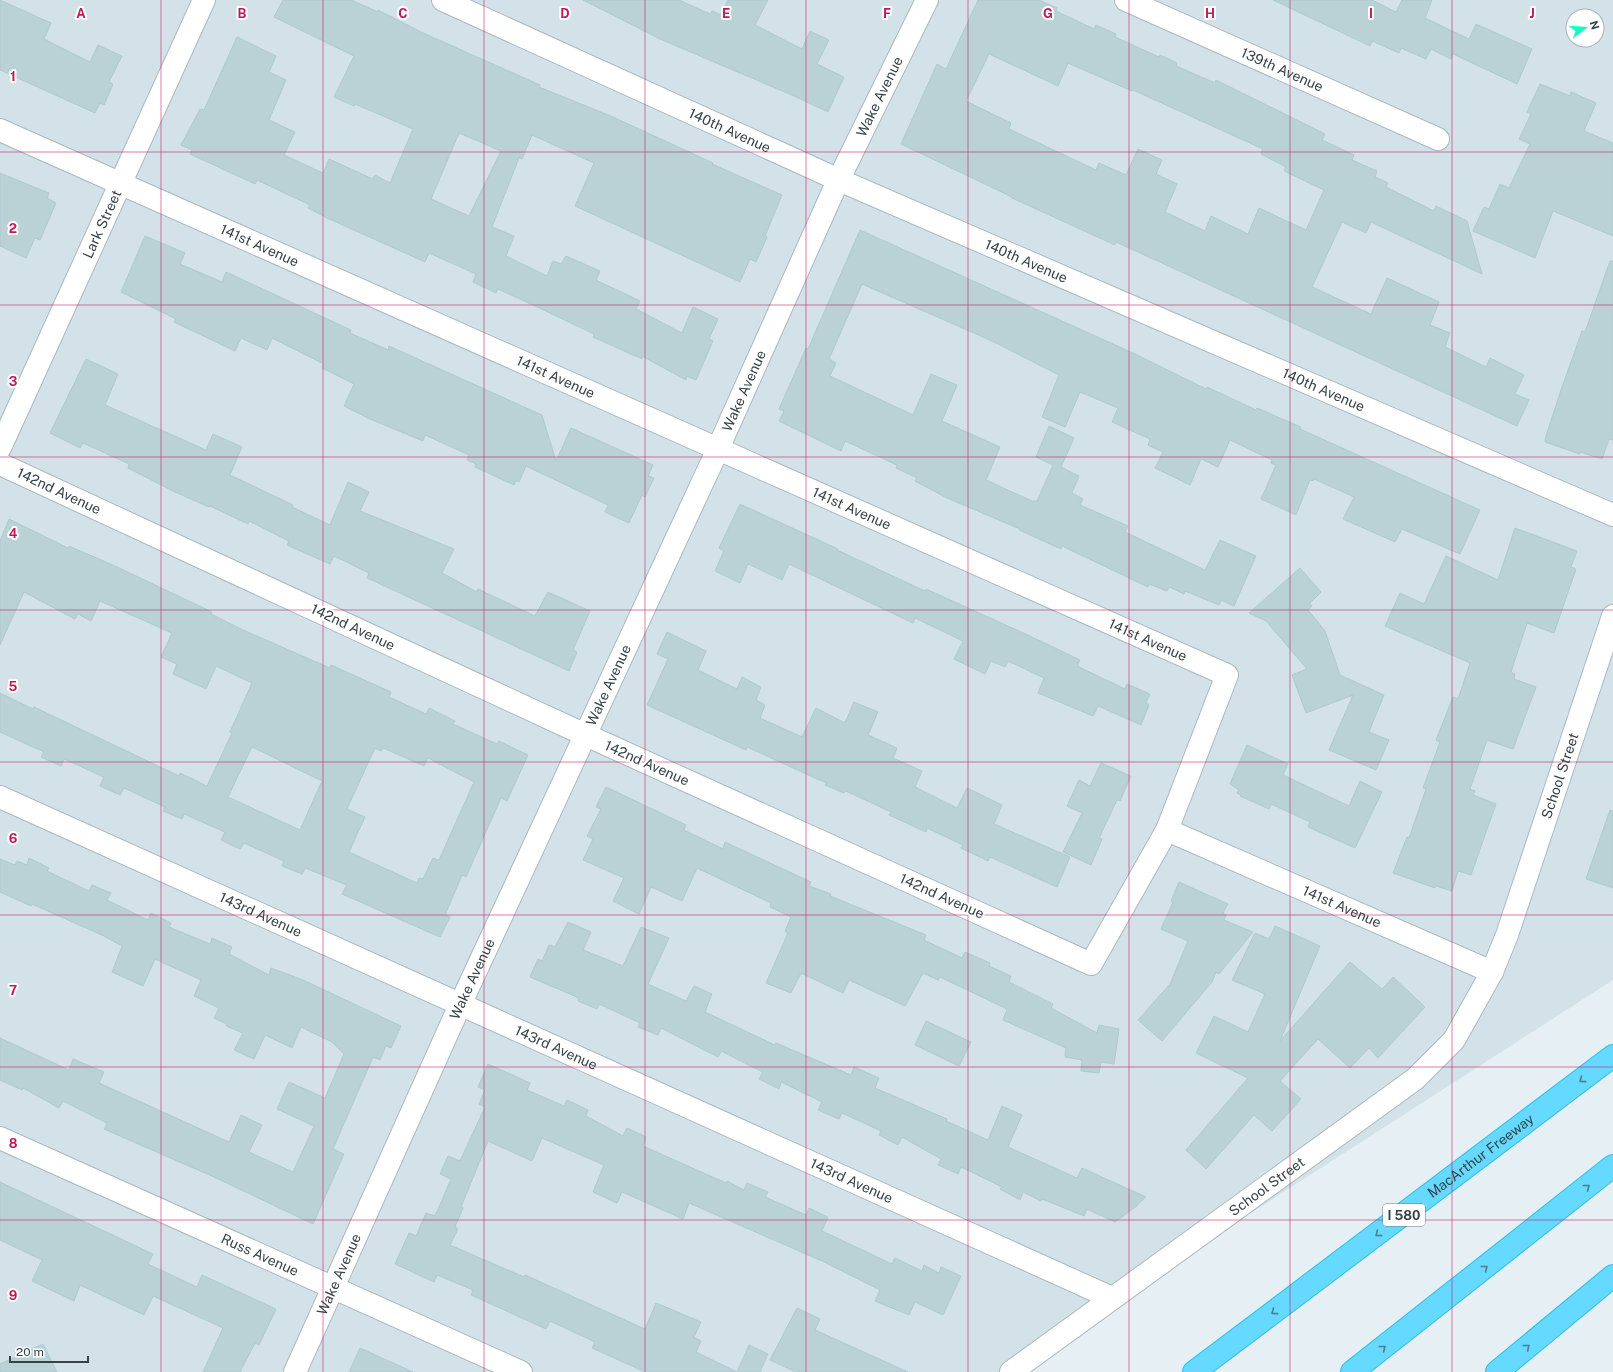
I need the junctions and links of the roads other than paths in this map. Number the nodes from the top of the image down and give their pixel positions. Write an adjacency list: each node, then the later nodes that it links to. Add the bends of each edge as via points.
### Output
1 (204, 0): 8 (street, Lark Street)
2 (443, 0): 7 (street, 140th Avenue)
3 (927, 0): 7 (street, Wake Avenue)
4 (1126, 0): 6 (street, 139th Avenue)
5 (0, 130): 8 (street, 141st Avenue)
6 (1438, 139)
7 (839, 180): 10 (street, Wake Avenue); 12 (street, 140th Avenue)
8 (121, 184): 9 (street, Lark Street); 10 (street, 141st Avenue)
9 (0, 448)
10 (718, 450): 14 (street, Wake Avenue); 16 (street, 141st Avenue, via 1227,675)
11 (0, 464): 14 (street, 142nd Avenue)
12 (1613, 515)
13 (1613, 616): 17 (street, School Street, via 1507,935)
14 (585, 735): 16 (street, 142nd Avenue, via 1091,964); 18 (street, Wake Avenue)
15 (0, 797): 18 (street, 143rd Avenue)
16 (1166, 830): 17 (street, 141st Avenue)
17 (1492, 972): 25 (street, School Street, via 1454,1040 1415,1079)
18 (460, 1005): 24 (street, Wake Avenue); 25 (street, 143rd Avenue)
19 (1613, 1056): 30 (highway, MacArthur Freeway / I 580, one-way to 30)
20 (0, 1138): 24 (street, Russ Avenue)
21 (1613, 1166): 31 (highway, one-way to 21)
22 (1613, 1276): 26 (highway)
23 (1613, 1282): 26 (highway)
24 (333, 1287): 27 (street, Wake Avenue); 28 (street, Russ Avenue)
25 (1112, 1298): 29 (street, School Street)
26 (1580, 1304): 32 (highway, one-way to 26)
27 (295, 1372)
28 (521, 1372)
29 (1011, 1372)
30 (1194, 1372)
31 (1352, 1372)
32 (1497, 1372)

